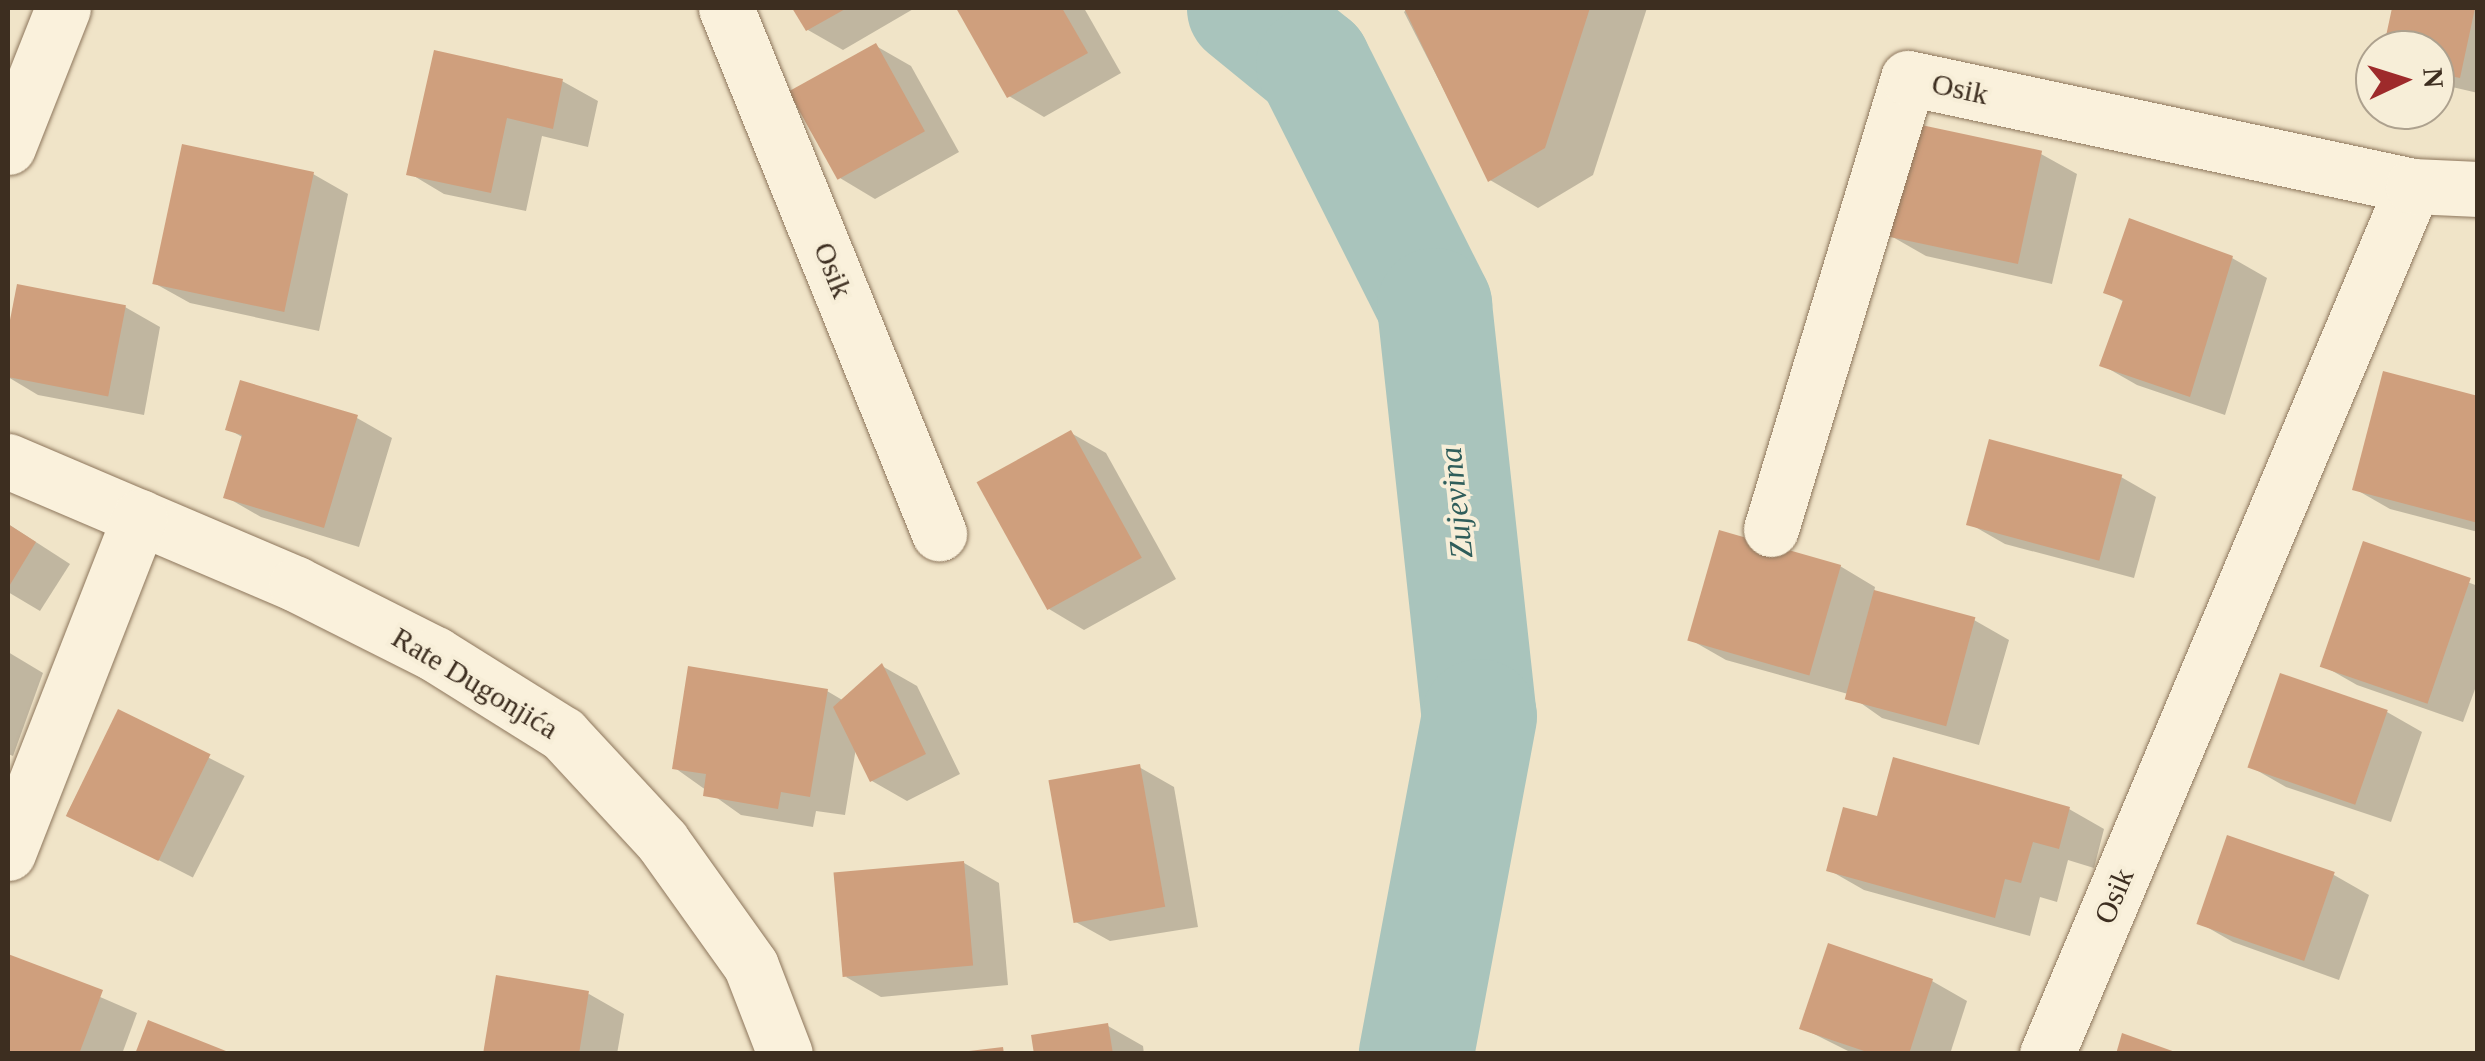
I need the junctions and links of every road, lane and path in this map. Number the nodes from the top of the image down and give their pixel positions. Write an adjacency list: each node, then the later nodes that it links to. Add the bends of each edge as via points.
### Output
1 (64, 8): 3 (street)
2 (726, 8): 9 (street, Osik)
3 (8, 147)
4 (2413, 186): 5 (street, Osik); 8 (street, Osik, via 1908,78); 12 (street, Osik)
5 (2478, 189)
6 (8, 460): 7 (street, Rate Dugonjića)
7 (140, 517): 10 (street); 11 (street, Rate Dugonjića, via 296,584 434,654 563,734 662,841 751,966)
8 (1771, 528)
9 (939, 533)
10 (8, 853)
11 (785, 1054)
12 (2047, 1054)

